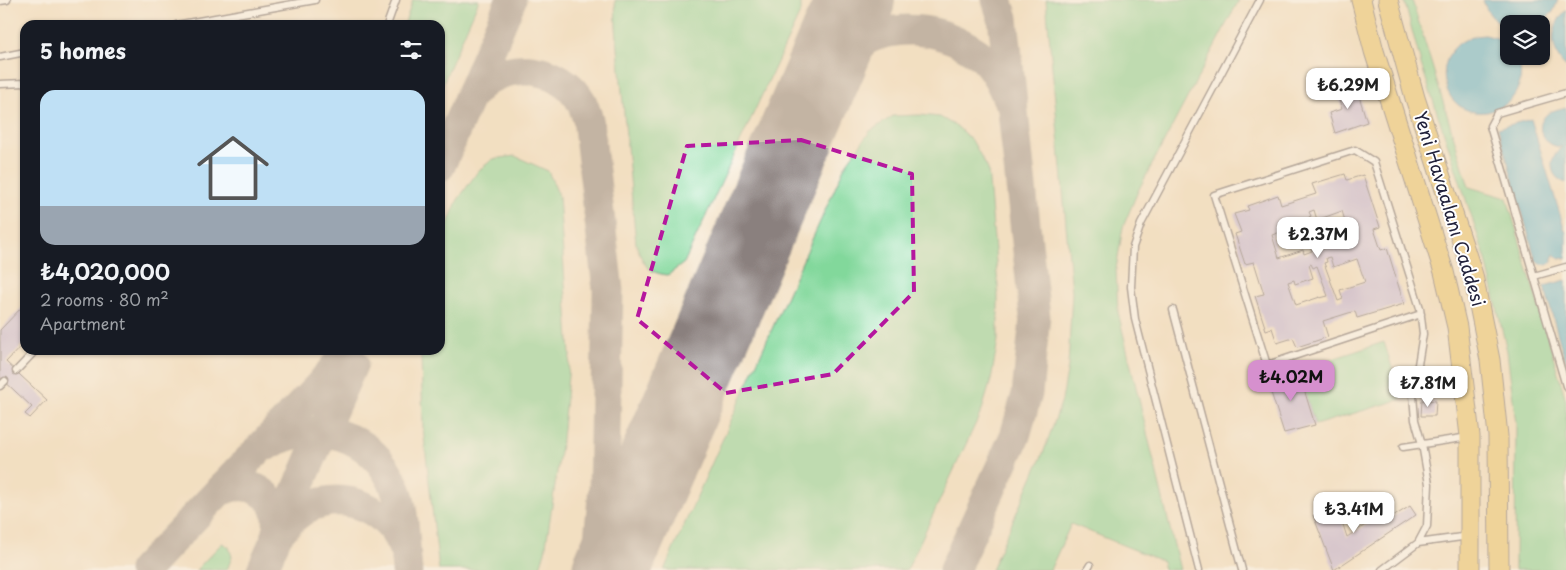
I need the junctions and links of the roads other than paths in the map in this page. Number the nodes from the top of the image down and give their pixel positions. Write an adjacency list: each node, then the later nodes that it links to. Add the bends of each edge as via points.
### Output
1 (7, 0): 7 (lane)
2 (315, 0): 8 (lane)
3 (396, 0): 9 (lane)
4 (1260, 0): 28 (lane, via 1141,224 1133,247 1131,287 1135,318)
5 (1362, 0): 23 (main road, Yeni Havaalanı Caddesi, via 1374,51 1444,272 1457,327)
6 (1388, 0): 22 (main road, Yeni Havaalanı Caddesi, via 1415,98 1473,275 1490,360)
7 (0, 1)
8 (204, 20)
9 (389, 20)
10 (20, 53): 11 (lane)
11 (0, 57)
12 (20, 83): 13 (lane)
13 (0, 84)
14 (1566, 93): 16 (lane, via 1497,112 1490,126)
15 (1566, 267): 16 (lane)
16 (1534, 276): 21 (lane)
17 (1173, 310): 29 (lane)
18 (1421, 314): 18 (lane, via 1374,162 1355,150 1214,195 1267,365); 24 (lane, via 1423,334 1413,395 1415,420)
19 (31, 355): 20 (lane)
20 (16, 371)
21 (1566, 386)
22 (1497, 428): 23 (main road); 32 (main road, Yeni Havaalanı Caddesi)
23 (1470, 432): 24 (lane); 26 (main road, Yeni Havaalanı Caddesi)
24 (1422, 444): 25 (lane); 27 (lane, via 1429,484 1427,526)
25 (1403, 447)
26 (1470, 536): 27 (lane); 31 (main road, Yeni Havaalanı Caddesi)
27 (1418, 543): 30 (lane)
28 (1200, 570)
29 (1242, 570)
30 (1382, 570)
31 (1470, 570)
32 (1499, 570)

